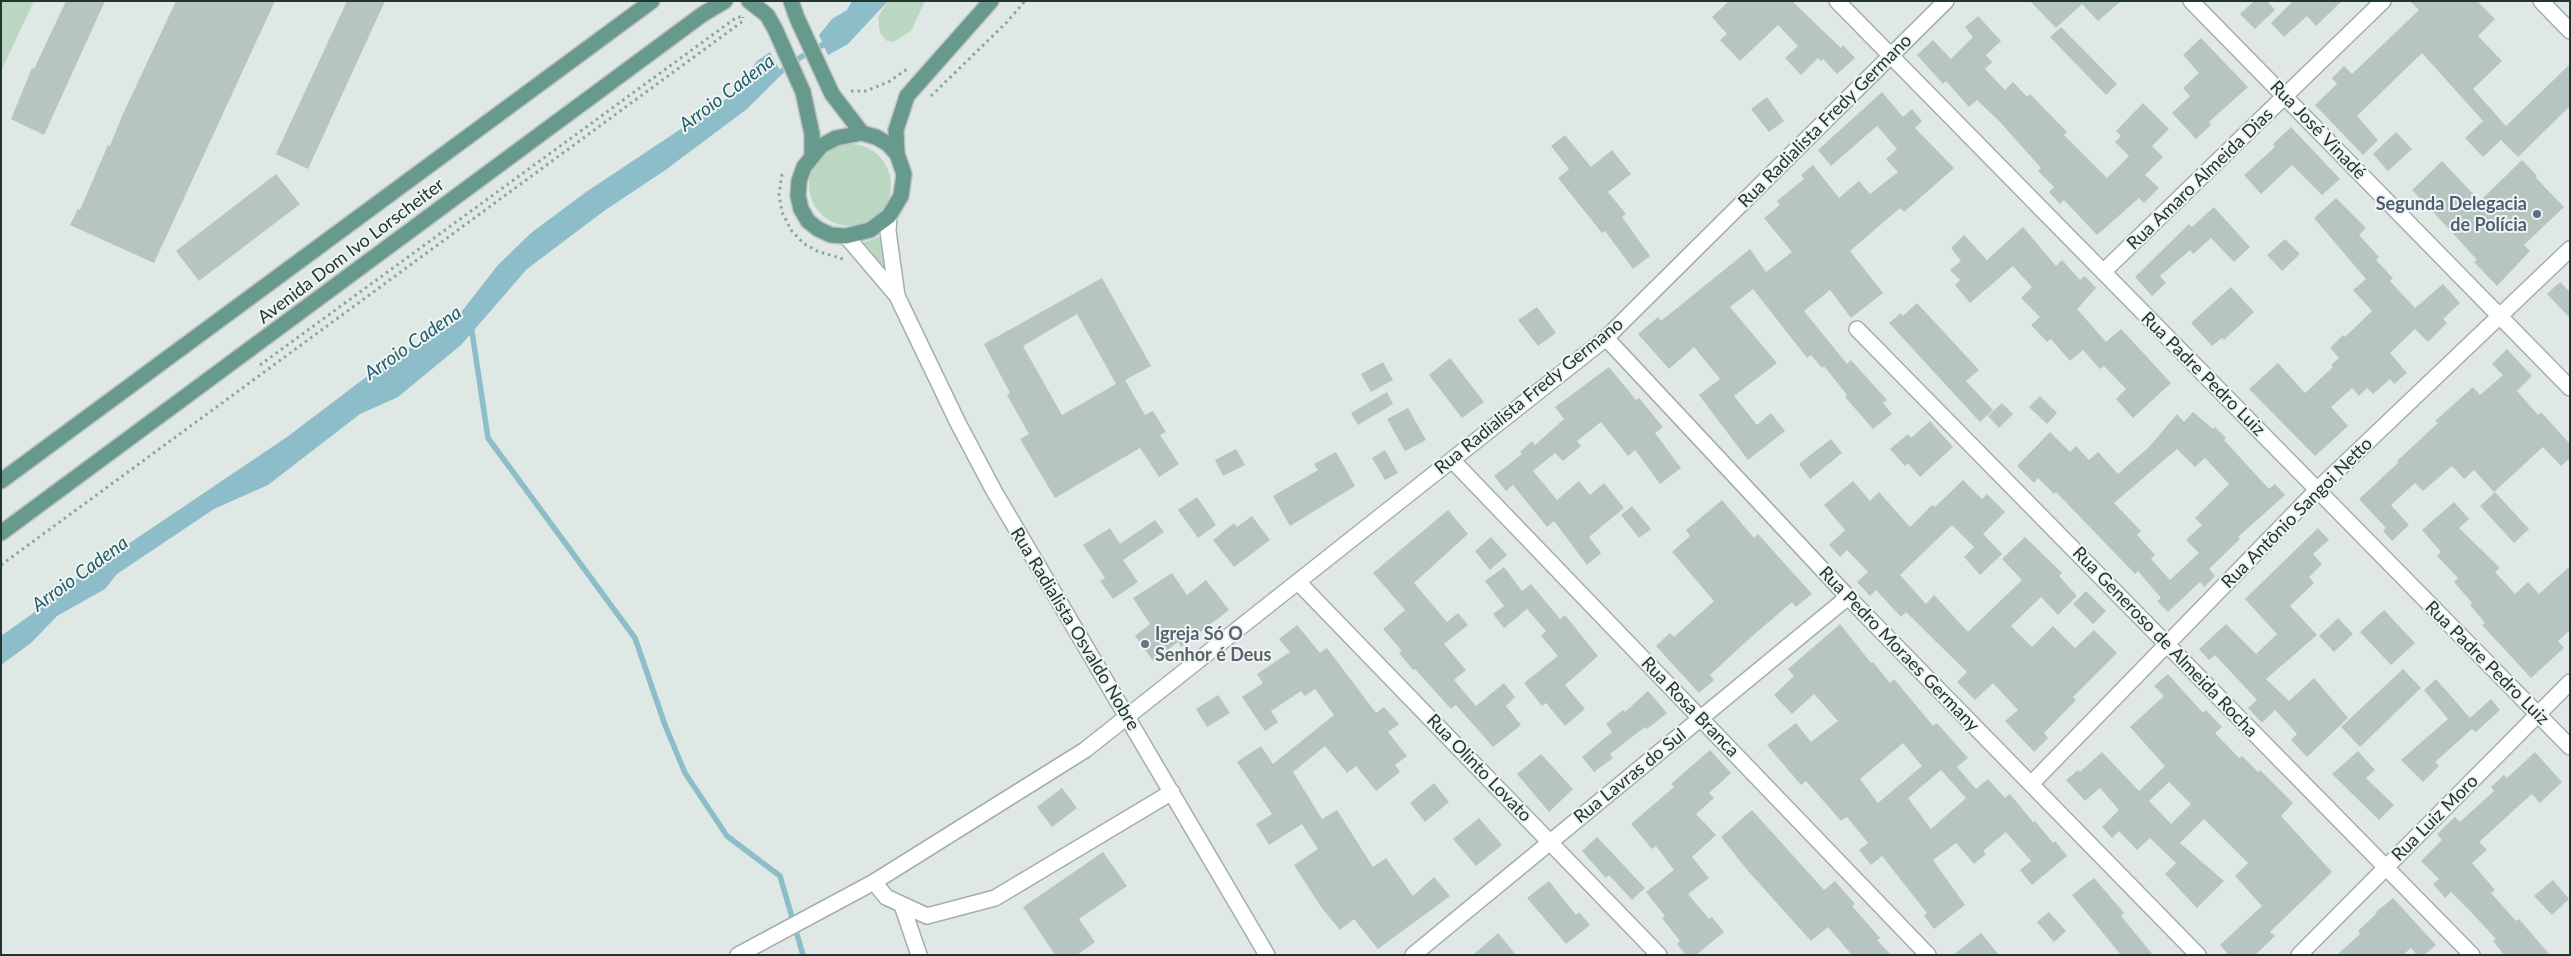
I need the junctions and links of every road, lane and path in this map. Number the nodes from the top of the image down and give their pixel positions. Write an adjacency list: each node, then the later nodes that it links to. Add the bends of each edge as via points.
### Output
1 (652, 1): 33 (main road, Avenida Dom Ivo Lorscheiter)
2 (725, 1): 35 (main road, Avenida Dom Ivo Lorscheiter, via 703,14)
3 (791, 1): 19 (main road, via 825,82)
4 (991, 1): 20 (main road, via 907,96 896,130)
5 (1025, 1): 18 (path)
6 (1837, 1): 14 (street, Rua Padre Pedro Luiz)
7 (1946, 1): 14 (street, Rua Radialista Fredy Germano)
8 (2191, 1): 17 (street, Rua José Vinadé)
9 (2383, 1): 17 (street, Rua Amaro Almeida Dias)
10 (2541, 1): 13 (street)
11 (746, 5): 21 (main road, via 767,15 803,92 812,134); 36 (path, via 742,21)
12 (737, 18): 30 (path)
13 (2570, 31)
14 (1890, 56): 25 (street, Rua Padre Pedro Luiz); 29 (street, Rua Radialista Fredy Germano)
15 (908, 68): 16 (path, via 890,81 866,91)
16 (845, 91)
17 (2285, 96): 25 (street, Rua Amaro Almeida Dias); 27 (street, Rua José Vinadé)
18 (928, 100)
19 (862, 134): 20 (main road, via 888,144); 21 (main road, via 836,138)
20 (897, 154): 22 (main road, via 904,174 901,196)
21 (812, 155): 23 (main road, via 798,181 801,209 818,229)
22 (889, 216): 23 (main road, via 870,230); 26 (street, Rua Radialista Osvaldo Nobre)
23 (846, 236): 26 (street, Rua Radialista Osvaldo Nobre)
24 (2570, 249): 27 (street, Rua Antônio Sangoi Netto)
25 (2103, 272): 34 (street, Rua Padre Pedro Luiz)
26 (897, 296): 42 (street, Rua Radialista Osvaldo Nobre, via 989,482)
27 (2500, 316): 31 (street, Rua José Vinadé); 34 (street, Rua Antônio Sangoi Netto)
28 (1857, 329): 39 (street, Rua Generoso de Almeida Rocha)
29 (1606, 338): 32 (street, Rua Radialista Fredy Germano); 38 (street, Rua Pedro Moraes Germany)
30 (253, 370)
31 (2570, 388)
32 (1452, 460): 37 (street, Rua Radialista Fredy Germano); 43 (street, Rua Rosa Branca)
33 (1, 481)
34 (2317, 490): 39 (street, Rua Antônio Sangoi Netto); 41 (street, Rua Padre Pedro Luiz)
35 (1, 533)
36 (1, 565)
37 (1298, 582): 42 (street, Rua Radialista Fredy Germano); 47 (street, Rua Olinto Lovato)
38 (1848, 597): 43 (street, Rua Lavras do Sul); 45 (street, Rua Pedro Moraes Germany)
39 (2167, 645): 45 (street, Rua Antônio Sangoi Netto); 48 (street, Rua Generoso de Almeida Rocha)
40 (2570, 682): 41 (street, Rua Luiz Moro)
41 (2538, 715): 44 (street, Rua Padre Pedro Luiz); 48 (street, Rua Luiz Moro)
42 (1127, 717): 46 (street, Rua Radialista Osvaldo Nobre); 49 (street, Rua Radialista Fredy Germano, via 1085,750)
43 (1700, 719): 47 (street, Rua Lavras do Sul); 56 (street, Rua Rosa Branca)
44 (2570, 747)
45 (2031, 784): 57 (street, Rua Pedro Moraes Germany)
46 (1172, 792): 50 (street, via 995,898 927,916); 53 (street, Rua Radialista Osvaldo Nobre)
47 (1550, 842): 54 (street, Rua Lavras do Sul); 55 (street, Rua Olinto Lovato)
48 (2386, 868): 58 (street, Rua Luiz Moro); 59 (street, Rua Generoso de Almeida Rocha)
49 (874, 882): 50 (street, via 886,897); 51 (street, Rua Radialista Fredy Germano)
50 (902, 904): 52 (street)
51 (738, 955)
52 (919, 955)
53 (1268, 955)
54 (1413, 955)
55 (1660, 955)
56 (1928, 955)
57 (2198, 955)
58 (2299, 955)
59 (2472, 955)

